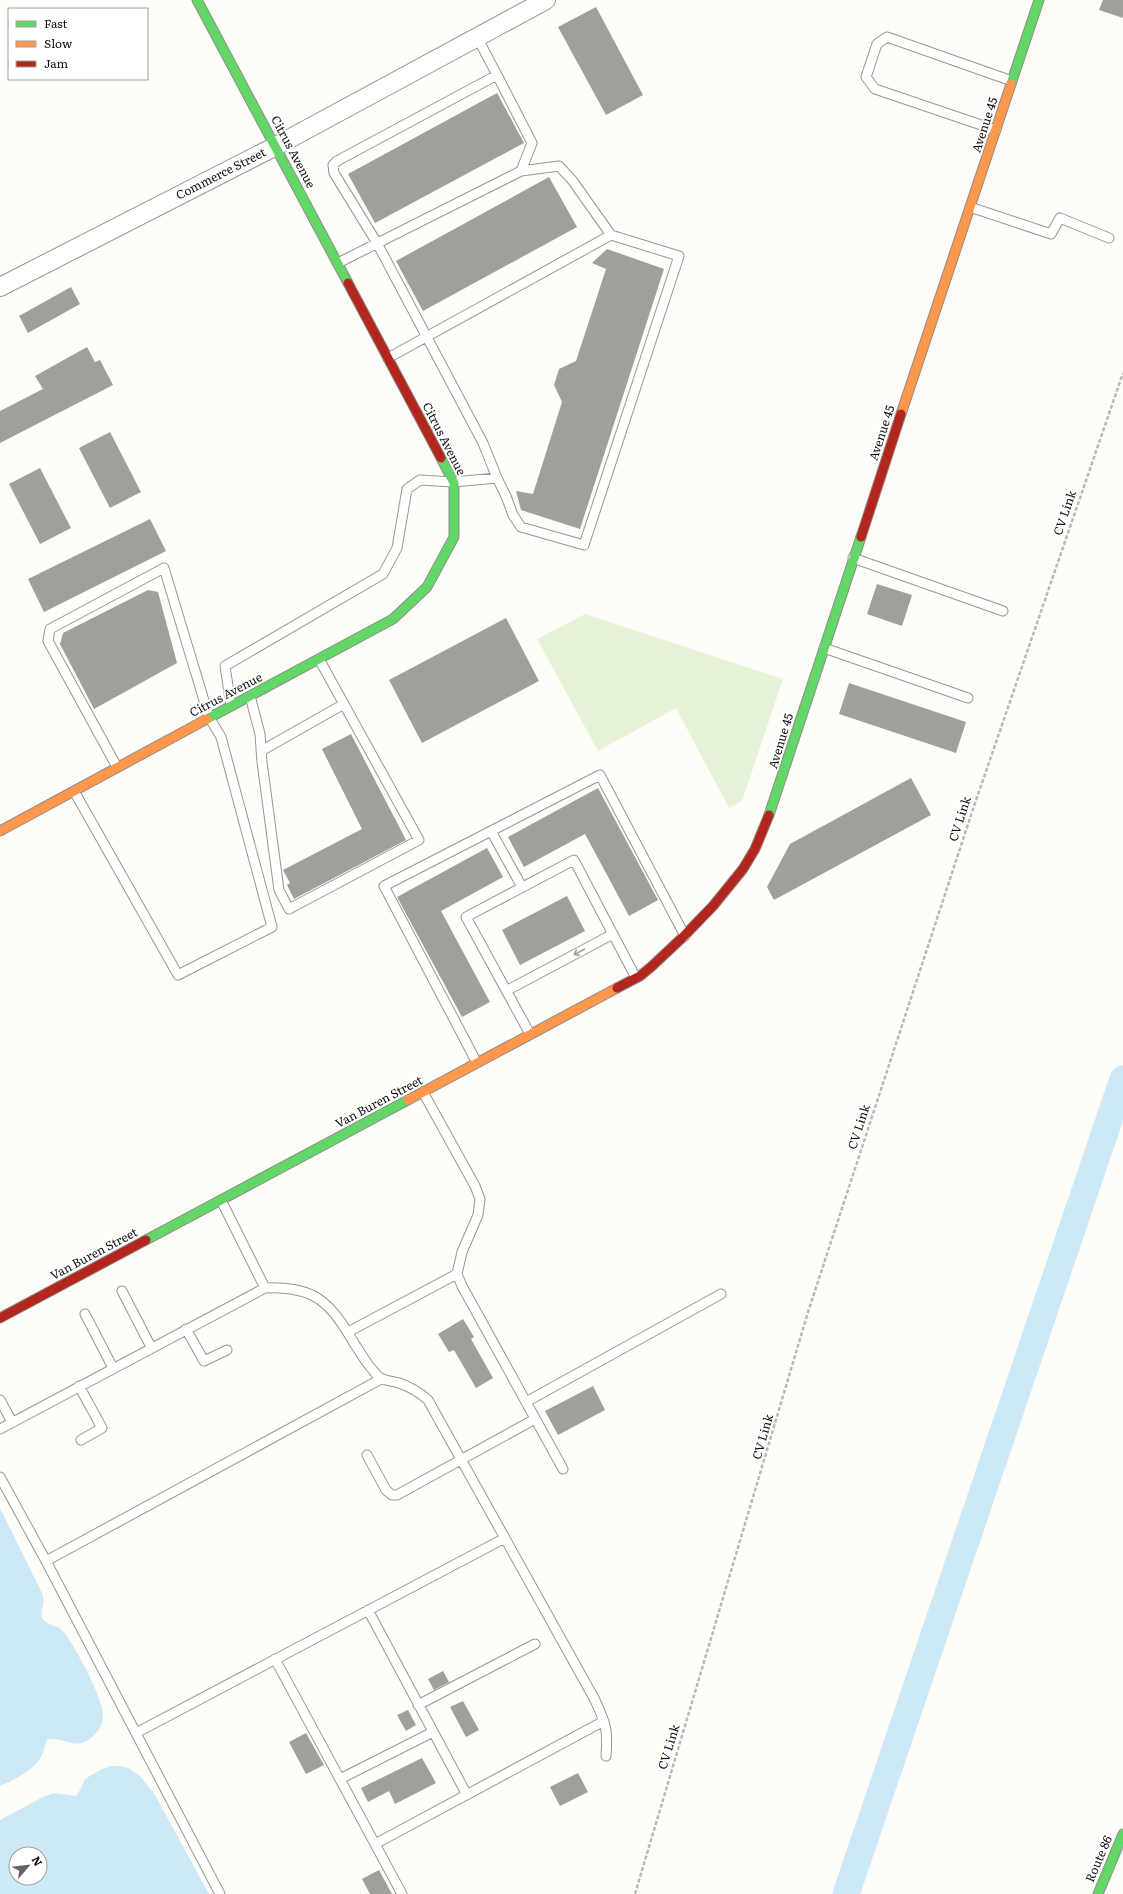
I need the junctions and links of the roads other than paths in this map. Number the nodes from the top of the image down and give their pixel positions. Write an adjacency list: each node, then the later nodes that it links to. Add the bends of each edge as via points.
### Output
1 (197, 0): 8 (main road, Citrus Avenue)
2 (546, 0): 4 (street, Commerce Street)
3 (1039, 0): 6 (main road, Avenue 45)
4 (477, 37): 5 (lane); 8 (street, Commerce Street)
5 (497, 75): 9 (lane, via 532,142); 13 (lane, via 333,165 334,173)
6 (1012, 81): 7 (main road, Avenue 45); 7 (lane, via 887,37 877,44 866,77 875,89)
7 (996, 130): 10 (main road, Avenue 45)
8 (276, 146): 14 (main road, Citrus Avenue); 15 (street, Commerce Street)
9 (521, 171): 11 (lane, via 559,166); 13 (lane)
10 (970, 207): 12 (lane, via 1051,234 1060,218); 20 (main road, Avenue 45)
11 (611, 235): 16 (lane); 18 (lane, via 679,256 584,545 521,527)
12 (1109, 238)
13 (377, 243): 14 (lane); 16 (lane)
14 (338, 263): 17 (main road, Citrus Avenue)
15 (0, 287)
16 (426, 336): 17 (lane); 18 (lane, via 483,443)
17 (388, 358): 19 (main road, Citrus Avenue)
18 (497, 478): 19 (lane)
19 (453, 482): 23 (main road, Citrus Avenue, via 454,537 426,587 393,619); 27 (lane, via 420,480 408,488 397,548 383,574 225,666)
20 (853, 558): 21 (lane); 22 (main road, Avenue 45)
21 (1003, 611)
22 (824, 648): 25 (lane); 34 (main road, Avenue 45, via 775,800)
23 (319, 659): 24 (main road, Citrus Avenue); 26 (lane)
24 (250, 696): 27 (main road, Citrus Avenue); 29 (lane, via 260,734)
25 (968, 698)
26 (344, 704): 29 (lane); 29 (lane, via 418,840 289,909 279,890)
27 (231, 706): 28 (main road, Citrus Avenue)
28 (209, 717): 30 (main road, Citrus Avenue); 30 (lane, via 164,568 50,629 48,641); 31 (lane, via 221,737 272,927 178,975)
29 (261, 751)
30 (117, 767): 31 (main road, Citrus Avenue)
31 (74, 791): 32 (main road, Citrus Avenue)
32 (0, 831)
33 (491, 831): 35 (lane); 37 (lane, via 600,776); 41 (lane, via 384,886)
34 (742, 870): 37 (main road, Van Buren Street)
35 (522, 888): 36 (lane, via 574,860); 39 (lane, via 466,917)
36 (613, 934): 38 (lane); 39 (lane, one-way to 39)
37 (685, 936): 38 (main road, Van Buren Street)
38 (636, 978): 40 (main road, Van Buren Street)
39 (506, 991): 40 (lane)
40 (530, 1035): 41 (main road, Van Buren Street)
41 (476, 1063): 42 (main road, Van Buren Street)
42 (423, 1092): 43 (main road, Van Buren Street); 44 (lane, via 480,1199 478,1215 462,1252)
43 (221, 1200): 45 (lane); 49 (main road, Van Buren Street)
44 (457, 1274): 51 (lane); 58 (lane)
45 (265, 1288): 50 (lane); 51 (lane, via 286,1287 300,1290 320,1300 335,1312)
46 (122, 1291): 52 (lane)
47 (721, 1294): 58 (lane)
48 (85, 1314): 54 (lane)
49 (0, 1318)
50 (186, 1329): 52 (lane); 53 (lane, via 204,1361)
51 (348, 1332): 55 (lane, via 367,1364)
52 (152, 1347): 54 (lane)
53 (227, 1350)
54 (113, 1368): 56 (lane)
55 (381, 1379): 64 (lane, via 415,1389 428,1400); 68 (lane)
56 (79, 1386): 60 (lane); 62 (lane, via 102,1428)
57 (0, 1400): 60 (lane)
58 (526, 1402): 59 (lane)
59 (535, 1419): 64 (lane); 65 (lane)
60 (12, 1422): 61 (lane)
61 (0, 1429)
62 (81, 1440)
63 (367, 1455): 64 (lane, via 386,1490 392,1495 397,1495)
64 (462, 1459): 67 (lane)
65 (563, 1469)
66 (0, 1477): 68 (lane)
67 (505, 1538): 69 (lane); 73 (lane, via 595,1700)
68 (46, 1561): 75 (lane)
69 (368, 1610): 71 (lane); 72 (lane)
70 (535, 1644): 72 (lane)
71 (275, 1659): 75 (lane); 77 (lane)
72 (418, 1705): 74 (lane)
73 (604, 1721): 76 (lane, via 607,1733); 78 (lane)
74 (433, 1732): 77 (lane); 78 (lane)
75 (136, 1733): 81 (lane)
76 (606, 1756)
77 (340, 1779): 80 (lane)
78 (467, 1795): 80 (lane)
79 (1123, 1834): 83 (main road, Route 86)
80 (375, 1844): 82 (lane)
81 (220, 1894)
82 (402, 1894)
83 (1098, 1894)

